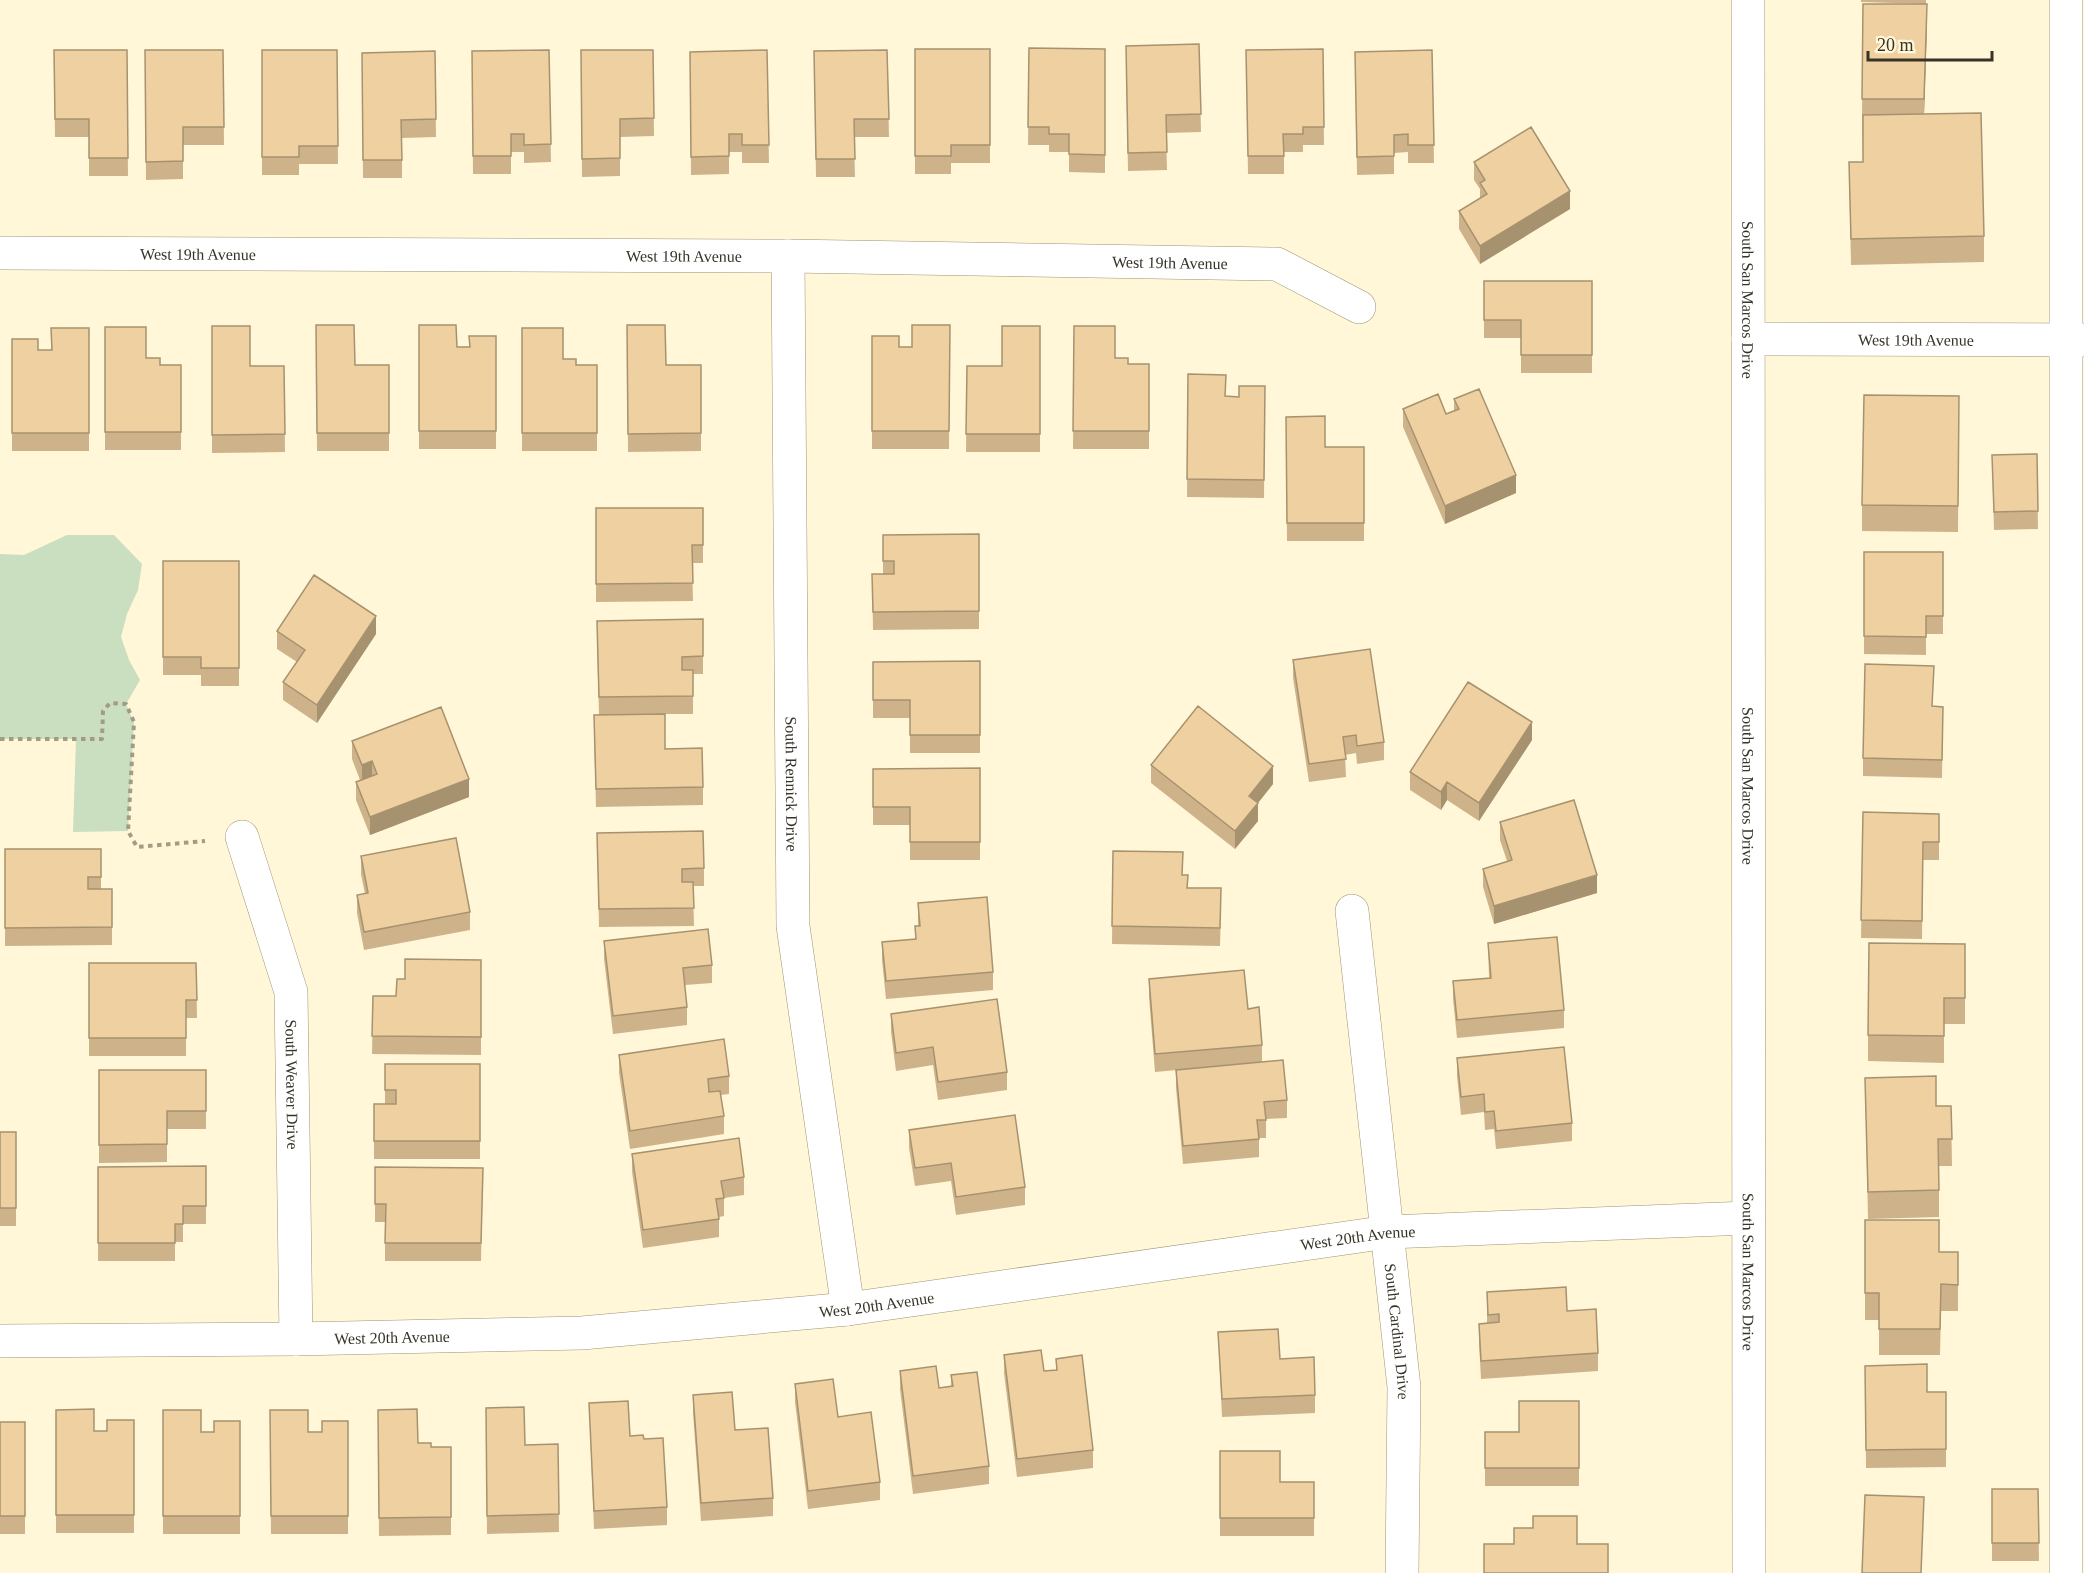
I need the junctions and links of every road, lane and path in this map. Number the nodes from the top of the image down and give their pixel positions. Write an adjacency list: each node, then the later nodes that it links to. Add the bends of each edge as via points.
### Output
1 (1748, 0): 6 (street, South San Marcos Drive)
2 (2066, 0): 7 (street)
3 (0, 253): 4 (street, West 19th Avenue)
4 (788, 256): 5 (street, West 19th Avenue, via 1277,264); 13 (street, South Rennick Drive, via 793,926)
5 (1359, 307)
6 (1748, 339): 7 (street, West 19th Avenue); 11 (street, South San Marcos Drive)
7 (2075, 340): 18 (street)
8 (0, 739): 9 (path, via 102,739 103,711 110,703 126,704 134,722 128,831 137,847)
9 (242, 837): 14 (street, South Weaver Drive, via 291,992)
10 (1352, 911): 12 (street, South Cardinal Drive)
11 (1748, 1218): 12 (street, West 20th Avenue); 17 (street, South San Marcos Drive)
12 (1388, 1232): 13 (street, West 20th Avenue); 16 (street, South Cardinal Drive, via 1404,1387)
13 (848, 1309): 14 (street, West 20th Avenue, via 582,1333)
14 (296, 1339): 15 (street, West 20th Avenue)
15 (0, 1341)
16 (1402, 1573)
17 (1749, 1573)
18 (2066, 1573)

